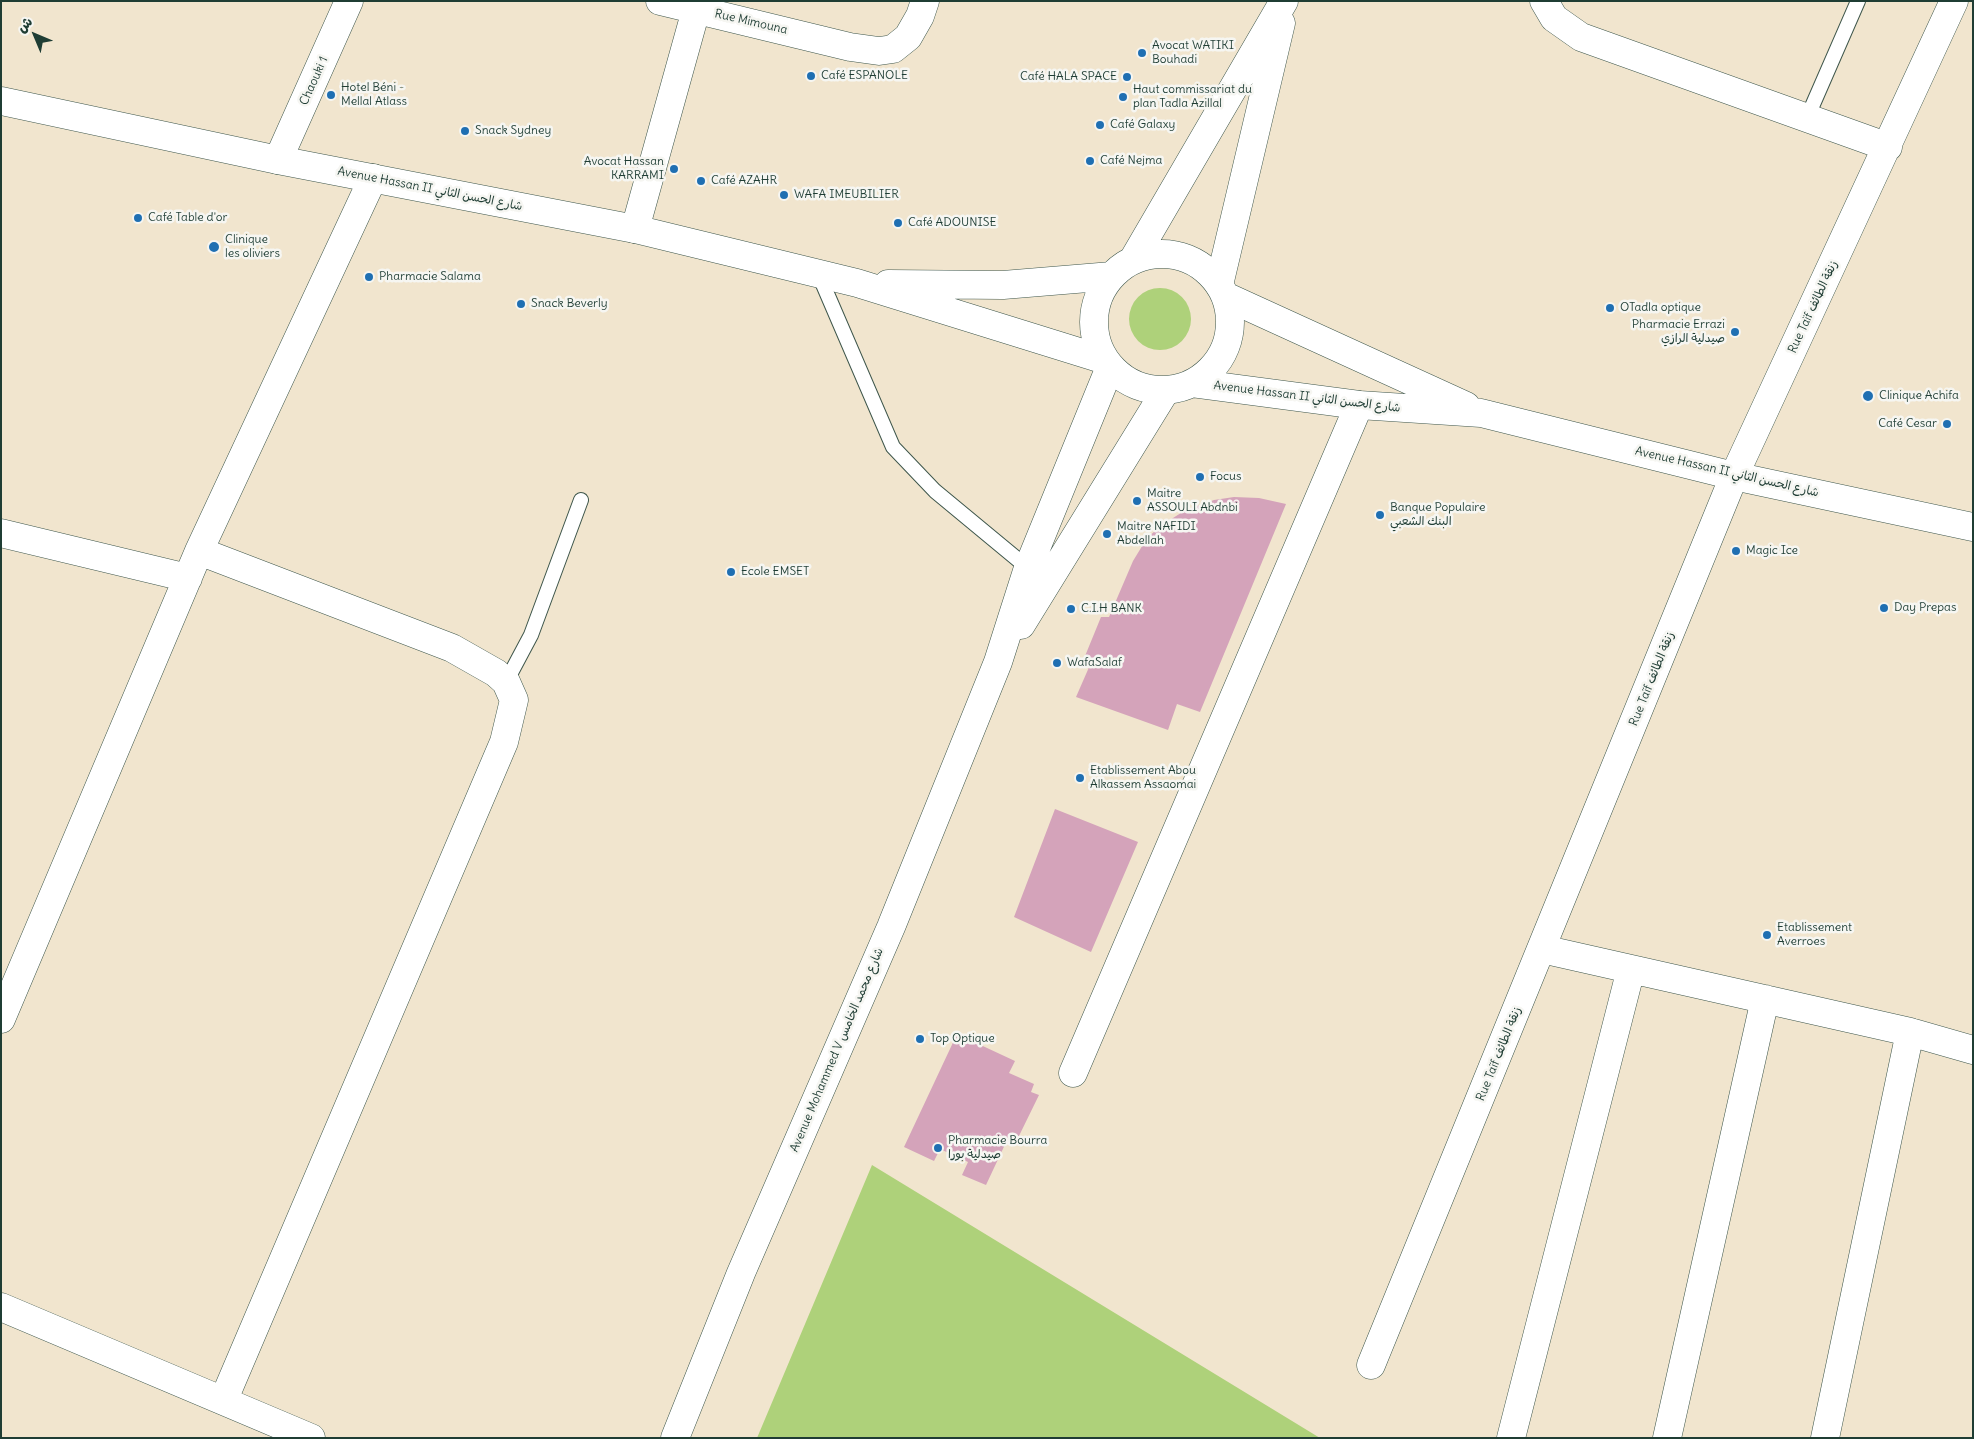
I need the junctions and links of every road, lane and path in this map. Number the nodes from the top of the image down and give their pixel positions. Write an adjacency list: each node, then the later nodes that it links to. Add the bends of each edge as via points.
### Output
1 (349, 1): 12 (street, Chaouki 1)
2 (660, 1): 8 (street, Rue Mimouna)
3 (925, 1): 8 (street, Rue Mimouna, via 913,31 893,49 867,50)
4 (1285, 1): 15 (street); 19 (street)
5 (1544, 1): 10 (street, via 1554,18 1581,37)
6 (1858, 1): 10 (lane)
7 (1954, 1): 11 (street, Rue Taïf زنقة الطائف)
8 (696, 10): 14 (street)
9 (1, 101): 12 (street, Avenue Hassan II شارع الحسن الثاني)
10 (1807, 118): 11 (street)
11 (1888, 147): 24 (street, Rue Taïf زنقة الطائف)
12 (278, 160): 13 (street, Avenue Hassan II شارع الحسن الثاني)
13 (373, 178): 14 (street, Avenue Hassan II شارع الحسن الثاني); 28 (street)
14 (635, 229): 16 (street, Avenue Hassan II شارع الحسن الثاني)
15 (1133, 260): 17 (street); 19 (street, via 1152,254 1172,254 1190,259 1207,270)
16 (819, 275): 18 (street, Avenue Hassan II شارع الحسن الثاني); 29 (lane, via 893,447 935,491)
17 (1112, 276): 18 (street, Avenue Hassan II شارع الحسن الثاني, via 1004,285); 20 (street, via 1101,291 1095,308 1094,326 1097,344)
18 (857, 283): 20 (street, Avenue Hassan II شارع الحسن الثاني)
19 (1222, 290): 21 (street, via 1230,316 1228,336 1221,355 1209,371); 23 (street, Avenue Hassan II شارع الحسن الثاني)
20 (1108, 363): 21 (street, via 1126,380 1145,388); 29 (street)
21 (1179, 386): 22 (street, Avenue Hassan II شارع الحسن الثاني); 31 (street)
22 (1359, 405): 23 (street, Avenue Hassan II شارع الحسن الثاني); 39 (street)
23 (1481, 413): 24 (street, Avenue Hassan II شارع الحسن الثاني)
24 (1734, 476): 26 (street, Avenue Hassan II شارع الحسن الثاني); 33 (street, Rue Taïf زنقة الطائف)
25 (581, 500): 32 (lane, via 532,635)
26 (1973, 527)
27 (1, 533): 30 (street)
28 (199, 551): 30 (street); 32 (street, via 452,648 484,665)
29 (1028, 568): 31 (street)
30 (188, 578): 36 (street)
31 (998, 662): 44 (street, Avenue Mohammed V شارع محمد الخامس, via 891,927 741,1273)
32 (506, 682): 42 (street, via 514,700 504,742)
33 (1542, 949): 34 (street); 41 (street, Rue Taïf زنقة الطائف)
34 (1631, 969): 35 (street); 45 (street)
35 (1765, 999): 37 (street); 46 (street)
36 (1, 1019)
37 (1910, 1032): 38 (street); 47 (street)
38 (1973, 1050)
39 (1073, 1073)
40 (1, 1307): 42 (street)
41 (1371, 1365)
42 (224, 1400): 43 (street)
43 (311, 1438)
44 (674, 1438)
45 (1511, 1438)
46 (1667, 1438)
47 (1825, 1438)

